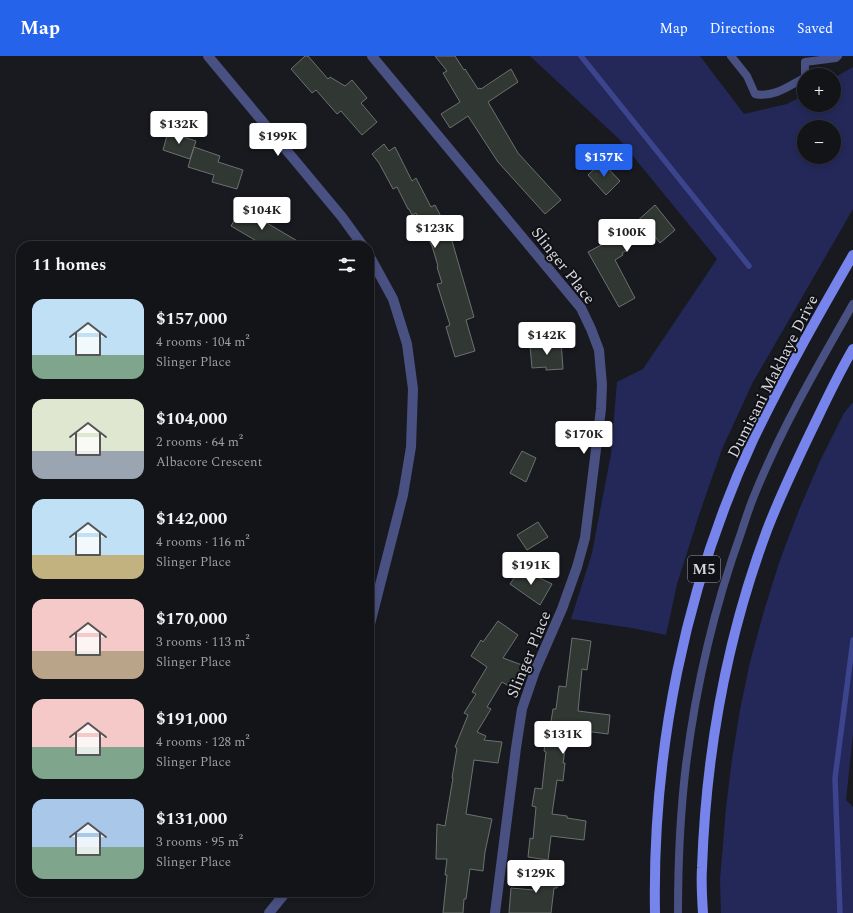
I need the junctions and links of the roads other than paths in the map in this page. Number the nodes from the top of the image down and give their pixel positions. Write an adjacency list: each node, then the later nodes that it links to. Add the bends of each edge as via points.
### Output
1 (208, 56): 7 (street)
2 (372, 56): 15 (street, Slinger Place, via 581,308 600,356 601,409 585,538 562,609 535,671 522,709)
3 (731, 56): 6 (lane, via 747,76 755,94 776,93)
4 (838, 56): 5 (lane)
5 (802, 59)
6 (797, 82)
7 (359, 241)
8 (853, 255): 16 (main road, Dumisani Makhaye Drive / M5, via 795,357 753,441 734,483 702,576 680,659 664,754 657,805)
9 (374, 265): 12 (street, via 392,299 407,344 413,389 411,447 403,495)
10 (853, 304): 17 (lane, via 778,442 754,496 722,591 699,683 687,753 680,828)
11 (853, 350): 18 (main road, via 784,489 767,531 738,622 710,764 704,821)
12 (374, 608)
13 (282, 897): 14 (street)
14 (269, 913)
15 (495, 913)
16 (654, 913)
17 (678, 913)
18 (702, 913)

